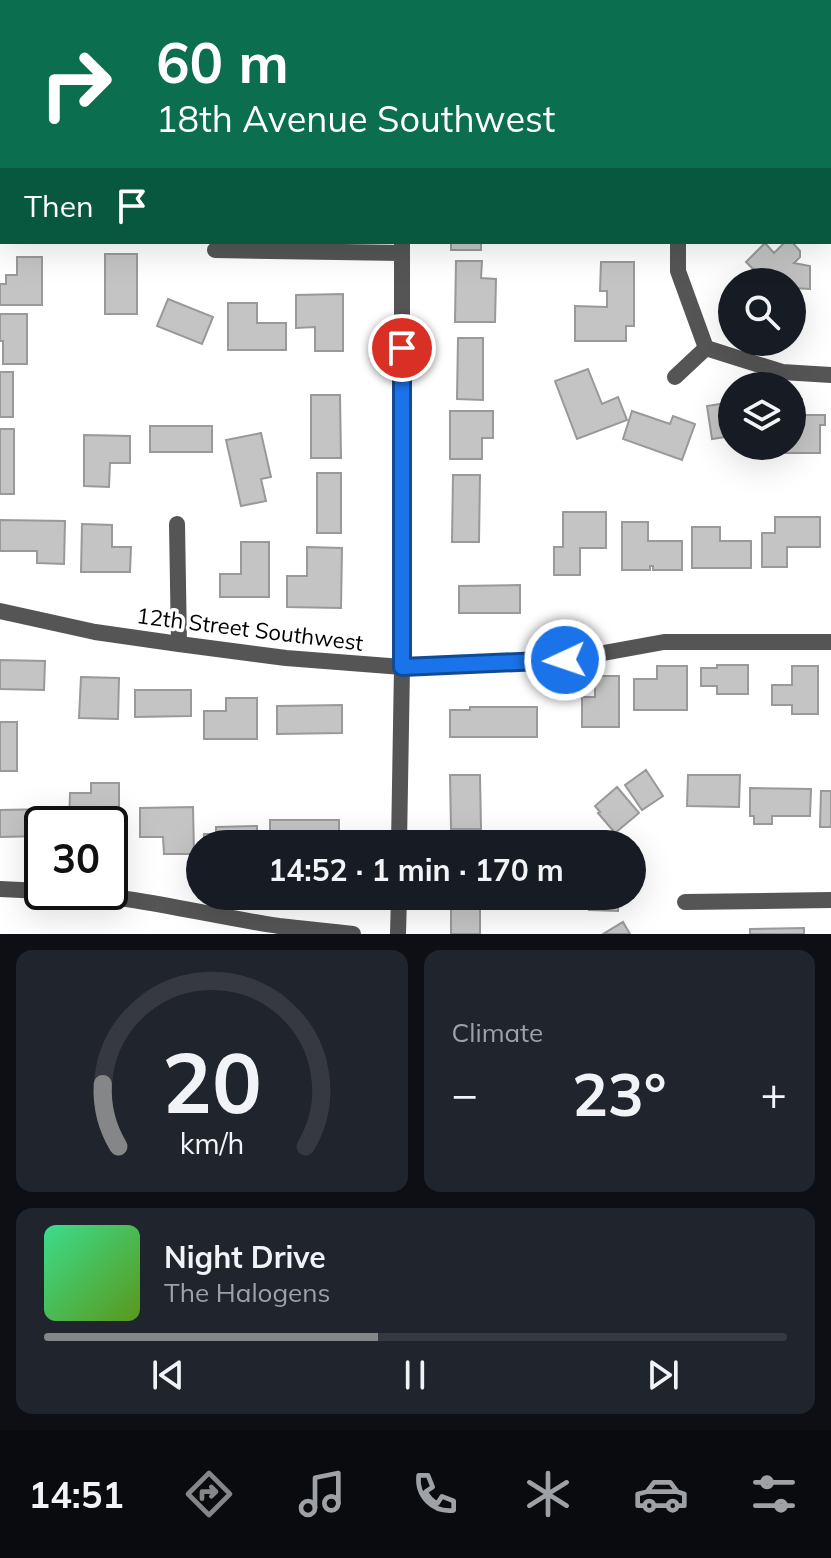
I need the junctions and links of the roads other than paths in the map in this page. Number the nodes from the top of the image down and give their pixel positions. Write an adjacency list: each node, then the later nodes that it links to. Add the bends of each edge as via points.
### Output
1 (678, 244): 4 (street, via 678,271)
2 (402, 247): 3 (street); 11 (street)
3 (215, 250)
4 (706, 348): 5 (street, via 782,372); 6 (street)
5 (831, 375)
6 (675, 377)
7 (177, 524): 10 (street)
8 (0, 611): 10 (street, 12th Street Southwest)
9 (831, 642): 11 (street, 12th Street Southwest, via 664,642 565,660)
10 (179, 644): 11 (street, 12th Street Southwest)
11 (402, 667): 12 (street)
12 (399, 830)
13 (0, 889): 14 (street)
14 (24, 890)
15 (831, 900): 17 (street)
16 (128, 901): 19 (street)
17 (685, 902)
18 (399, 910): 20 (street)
19 (353, 934)
20 (398, 934)

